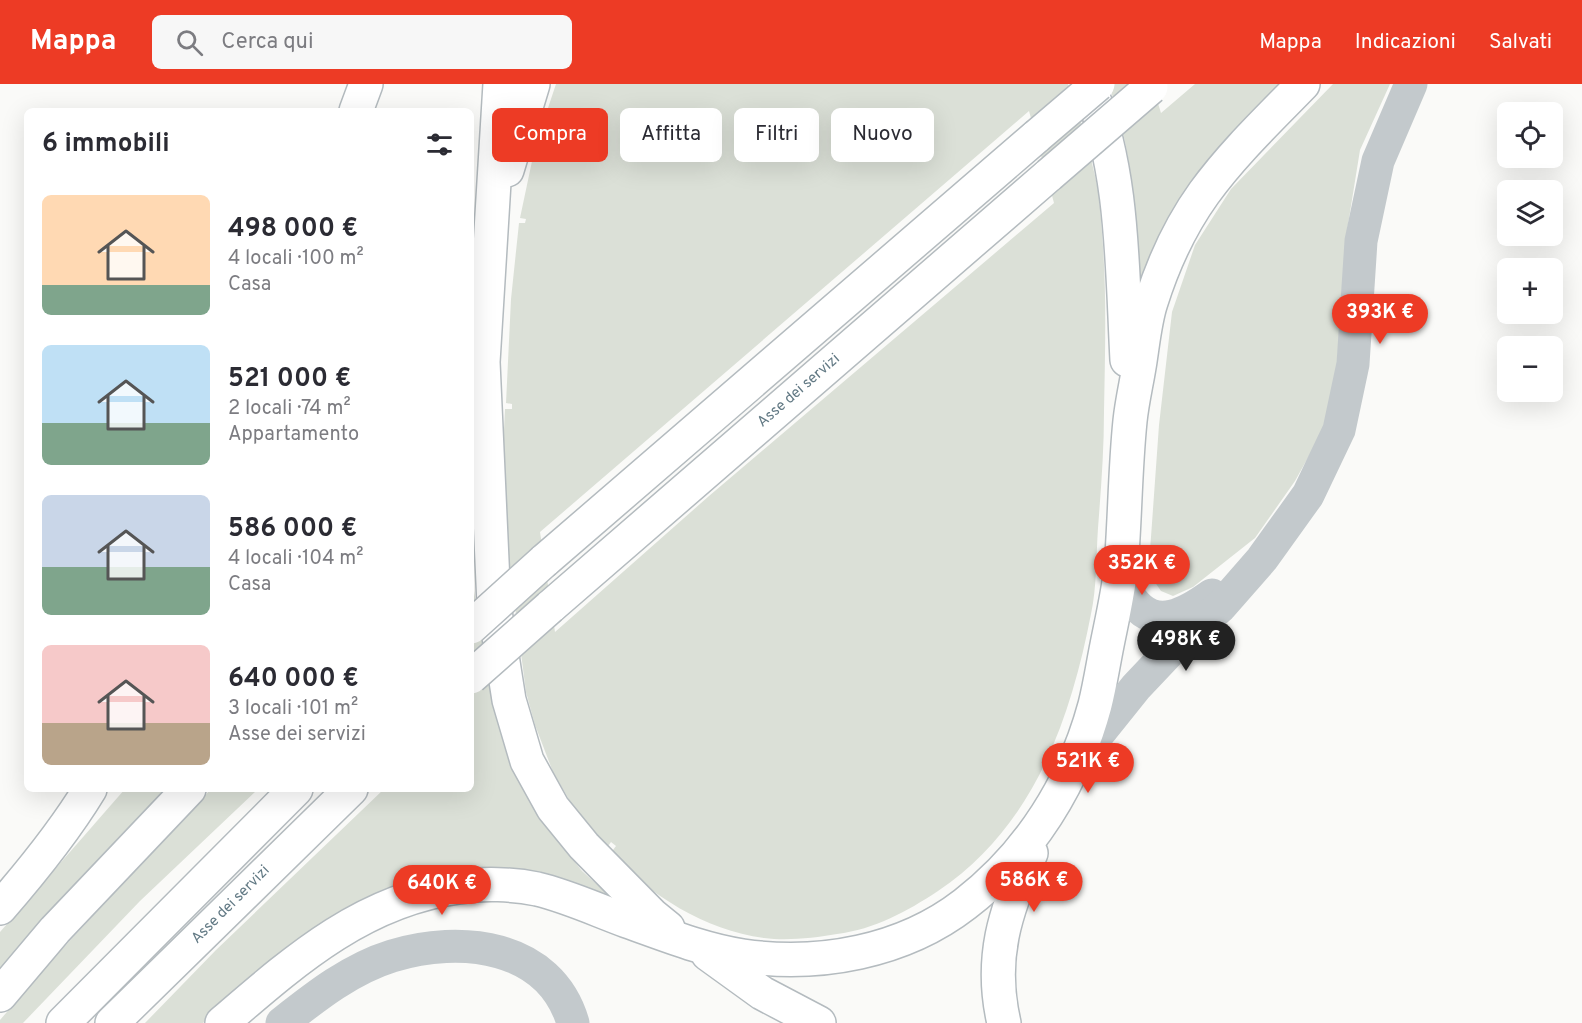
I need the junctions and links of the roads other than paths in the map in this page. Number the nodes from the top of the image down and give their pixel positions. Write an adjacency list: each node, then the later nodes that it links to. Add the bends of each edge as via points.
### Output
1 (366, 84): 9 (main road)
2 (500, 84): 10 (main road)
3 (533, 84): 10 (main road)
4 (1088, 84): 15 (main road, via 1109,151 1119,224)
5 (1098, 84): 18 (main road, bridge)
6 (1303, 84): 15 (main road, via 1239,148 1179,233 1150,305)
7 (1411, 84): 16 (street, via 1378,161 1361,241 1353,364 1339,430 1308,495)
8 (1153, 86): 19 (main road, Asse dei servizi, bridge)
9 (357, 108)
10 (491, 227): 12 (main road)
11 (474, 260): 12 (main road)
12 (486, 301): 13 (main road)
13 (483, 362): 14 (main road); 27 (main road, via 494,605 509,700 527,760 554,808 584,846 652,915)
14 (474, 405)
15 (1130, 419): 17 (main road)
16 (1262, 559): 17 (street, via 1190,610 1173,617 1158,618 1143,610 1131,599); 20 (street, via 1221,606 1136,687)
17 (1120, 573): 20 (main road, via 1095,704)
18 (474, 624)
19 (474, 674)
20 (1077, 759): 25 (main road)
21 (88, 792): 26 (main road, via 40,863)
22 (186, 792): 28 (main road)
23 (293, 792): 29 (main road)
24 (348, 792): 30 (main road, Asse dei servizi)
25 (1053, 805): 27 (main road, via 1028,844 997,878 960,908 920,931 866,950 785,960 739,956); 35 (main road, via 1006,917 997,968)
26 (0, 908)
27 (689, 942): 31 (main road, via 537,889 462,886 424,894 359,919 280,973); 34 (main road, via 762,993)
28 (0, 994)
29 (63, 1023)
30 (112, 1023)
31 (222, 1023)
32 (282, 1023): 33 (street, via 364,968 392,956 452,947 492,949 537,968 556,987)
33 (573, 1023)
34 (819, 1023)
35 (1004, 1023)

